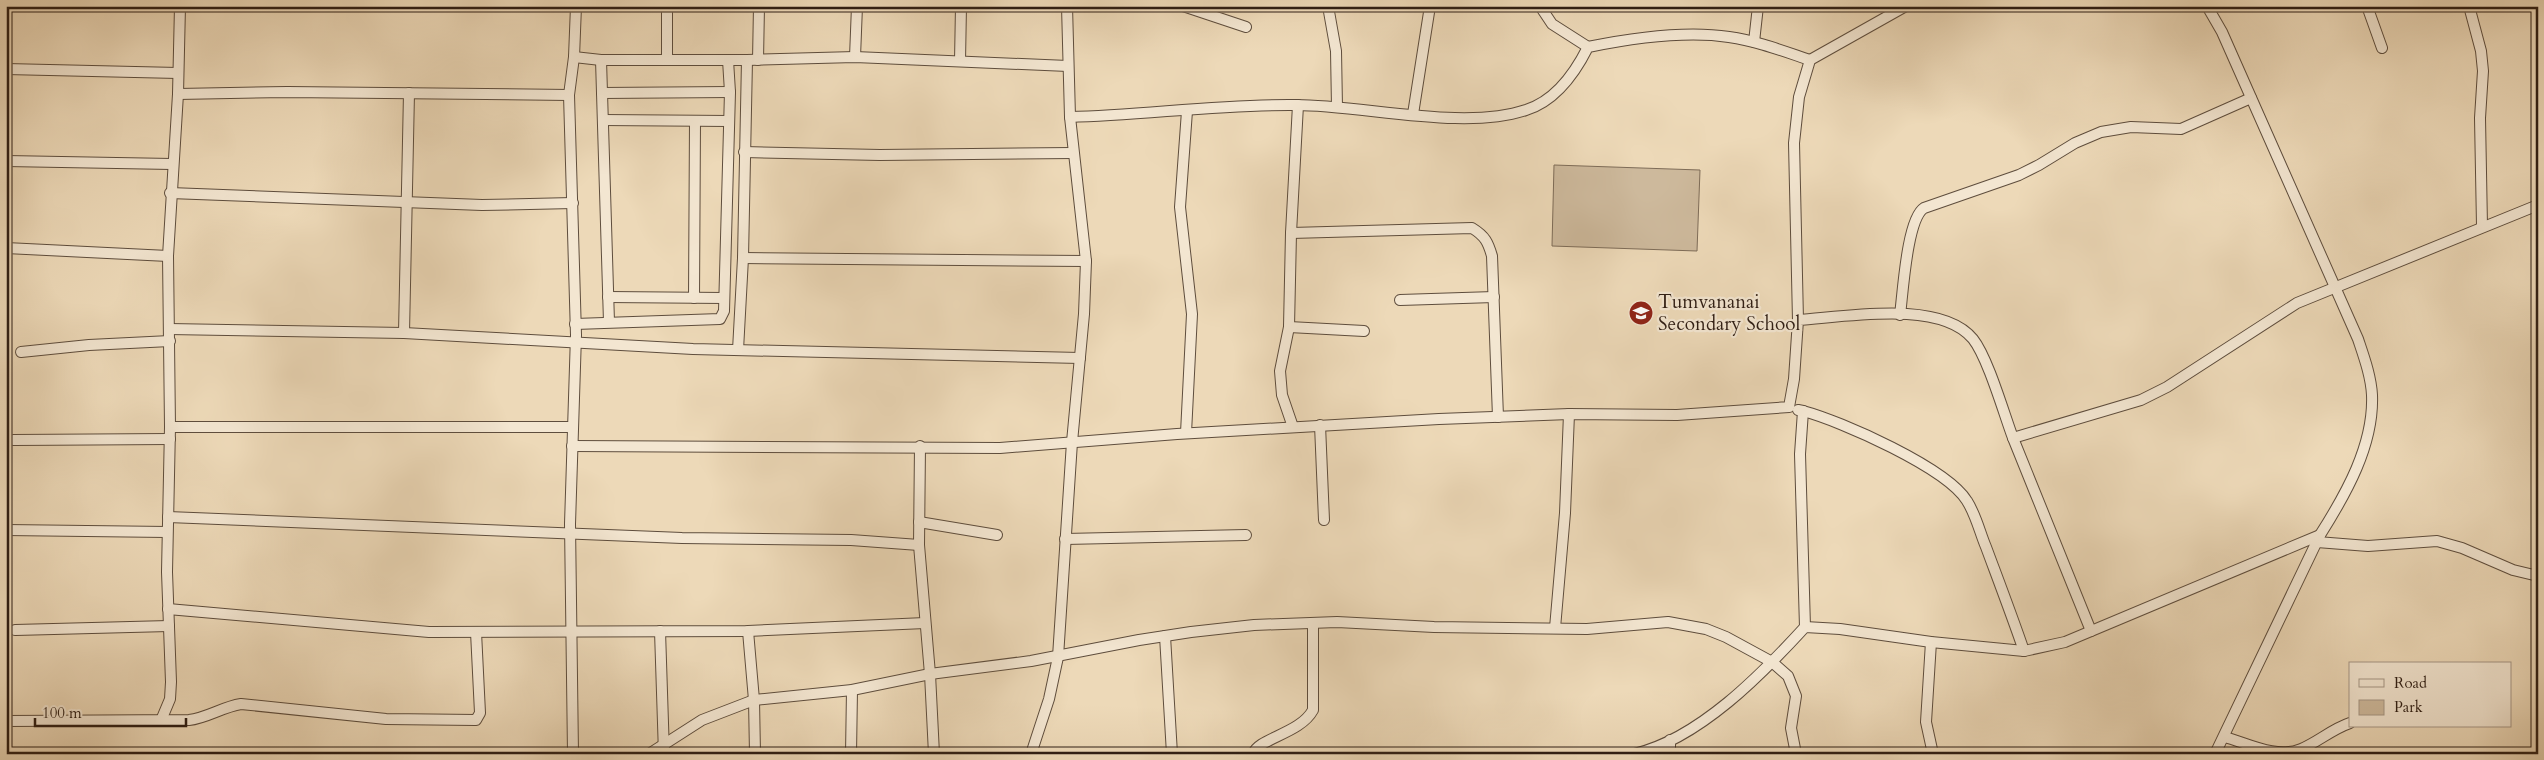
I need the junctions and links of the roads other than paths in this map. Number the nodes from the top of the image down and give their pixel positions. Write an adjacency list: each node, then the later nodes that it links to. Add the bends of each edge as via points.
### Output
1 (180, 6): 33 (street)
2 (576, 6): 22 (street)
3 (667, 6): 24 (street)
4 (758, 6): 28 (street)
5 (858, 6): 23 (street)
6 (961, 6): 30 (street)
7 (1067, 6): 31 (street)
8 (1183, 6): 18 (street)
9 (1328, 6): 41 (street, via 1336,52)
10 (1430, 6): 43 (street)
11 (1540, 6): 20 (street, via 1552,24)
12 (1758, 6): 19 (street)
13 (1906, 6): 17 (street)
14 (2367, 6): 21 (street)
15 (2469, 6): 56 (street, via 2483,71 2480,118)
16 (2209, 7): 39 (street)
17 (1895, 9): 29 (street)
18 (1246, 27)
19 (1754, 42): 20 (street, via 1710,35 1685,35); 29 (street)
20 (1588, 47): 43 (street, via 1560,88 1526,110 1473,118)
21 (2382, 48)
22 (574, 57): 25 (street); 38 (street)
23 (855, 57): 28 (street); 30 (street)
24 (667, 59): 25 (street); 26 (street)
25 (602, 60): 34 (street)
26 (728, 60): 27 (street); 35 (street)
27 (747, 60): 28 (street); 48 (street)
28 (758, 60)
29 (1810, 60): 69 (street, via 1799,97 1794,143)
30 (960, 62): 31 (street)
31 (1068, 66): 44 (street)
32 (6, 69): 33 (street)
33 (178, 73): 36 (street)
34 (602, 92): 35 (street); 45 (street)
35 (730, 92): 47 (street)
36 (178, 94): 37 (street); 51 (street)
37 (409, 94): 38 (street); 53 (street)
38 (569, 95): 54 (street)
39 (2251, 98): 62 (street); 68 (street, via 2181,129 2131,128 2101,132 2019,175 1924,208 1918,213 1913,226)
40 (1298, 105): 41 (street); 42 (street); 57 (street)
41 (1337, 107): 43 (street)
42 (1187, 111): 44 (street); 89 (street, via 1180,208 1192,314)
43 (1413, 114)
44 (1070, 117): 49 (street)
45 (603, 120): 46 (street); 63 (street)
46 (696, 121): 47 (street); 64 (street)
47 (729, 121): 65 (street)
48 (744, 152): 49 (street, via 880,155); 60 (street)
49 (1073, 153): 61 (street)
50 (6, 161): 51 (street)
51 (172, 164): 52 (street)
52 (170, 194): 53 (street); 59 (street)
53 (406, 203): 54 (street); 75 (street)
54 (573, 203): 71 (street)
55 (2538, 205): 56 (street)
56 (2482, 226): 62 (street)
57 (1291, 233): 66 (street, via 1472,228 1488,240); 72 (street)
58 (6, 248): 59 (street)
59 (168, 256): 73 (street)
60 (743, 258): 61 (street); 78 (street)
61 (1086, 262): 80 (street)
62 (2335, 286): 90 (street, via 2289,307 2167,387 2141,400); 104 (street, via 2369,373 2371,415 2357,465 2342,501)
63 (608, 298): 64 (street); 70 (street)
64 (694, 298): 65 (street)
65 (724, 298): 70 (street, via 724,311 720,319 713,321)
66 (1494, 298): 67 (street); 84 (street)
67 (1400, 300)
68 (1900, 314): 69 (street); 90 (street, via 1942,319 1959,326 1974,340)
69 (1798, 320): 81 (street, via 1794,378)
70 (609, 322): 71 (street)
71 (575, 324): 77 (street)
72 (1289, 327): 74 (street); 88 (street, via 1280,371)
73 (169, 329): 75 (street); 76 (street)
74 (1364, 331)
75 (404, 332): 77 (street)
76 (170, 341): 79 (street); 86 (street)
77 (575, 344): 78 (street); 87 (street)
78 (738, 350): 80 (street)
79 (21, 352)
80 (1080, 358): 93 (street)
81 (1788, 407): 82 (street); 83 (street, via 1677,415)
82 (1803, 411): 112 (street, via 1800,454); 122 (street, via 1835,420 1865,434 1932,471 1960,492 1971,510)
83 (1569, 414): 84 (street); 113 (street)
84 (1498, 417): 85 (street)
85 (1320, 425): 88 (street); 97 (street)
86 (170, 427): 87 (street); 91 (street)
87 (573, 427): 94 (street)
88 (1293, 427): 89 (street)
89 (1186, 433): 93 (street)
90 (2013, 438): 118 (street)
91 (170, 439): 92 (street); 96 (street)
92 (13, 440)
93 (1072, 442): 95 (street, via 1000,448); 105 (street)
94 (572, 446): 95 (street); 101 (street)
95 (920, 446): 98 (street)
96 (168, 517): 100 (street); 101 (street)
97 (1324, 520)
98 (919, 522): 102 (street); 106 (street)
99 (6, 530): 100 (street)
100 (168, 532): 108 (street)
101 (570, 532): 106 (street); 115 (street)
102 (997, 535)
103 (1246, 535): 105 (street)
104 (2319, 538): 107 (street, via 2368,546 2436,541); 118 (street); 131 (street)
105 (1066, 539): 123 (street)
106 (919, 544): 109 (street)
107 (2538, 576)
108 (168, 609): 111 (street); 119 (street, via 429,632)
109 (925, 623): 117 (street); 125 (street)
110 (1313, 623): 113 (street); 120 (street, via 1247,626); 141 (street, via 1313,710 1299,727 1260,744)
111 (169, 626): 114 (street); 128 (street, via 171,690)
112 (1806, 627): 121 (street); 124 (street)
113 (1555, 628): 124 (street, via 1668,622 1687,624 1726,637)
114 (15, 630)
115 (570, 631): 116 (street); 119 (street); 134 (street)
116 (660, 631): 117 (street); 133 (street)
117 (748, 631): 127 (street)
118 (2091, 631): 122 (street, via 2065,642)
119 (476, 632): 128 (street, via 480,713 476,720 386,718 241,704 227,706 200,719)
120 (1165, 636): 123 (street); 140 (street)
121 (1931, 642): 122 (street); 145 (street, via 1926,722)
122 (2024, 651)
123 (1058, 657): 125 (street); 139 (street, via 1049,699)
124 (1772, 662): 132 (street, via 1722,708); 144 (street, via 1788,676 1796,696 1791,728)
125 (930, 674): 126 (street); 138 (street)
126 (852, 690): 127 (street); 137 (street)
127 (754, 700): 133 (street, via 702,720); 136 (street)
128 (162, 718): 129 (street)
129 (6, 721)
130 (2349, 724): 131 (street, via 2302,749 2285,753)
131 (2225, 737): 146 (street)
132 (1670, 740): 142 (street); 143 (street)
133 (663, 749): 135 (street)
134 (573, 754)
135 (649, 754)
136 (755, 754)
137 (851, 754)
138 (934, 754)
139 (1031, 754)
140 (1172, 754)
141 (1253, 754)
142 (1634, 754)
143 (1670, 754)
144 (1796, 754)
145 (1933, 754)
146 (2216, 754)

